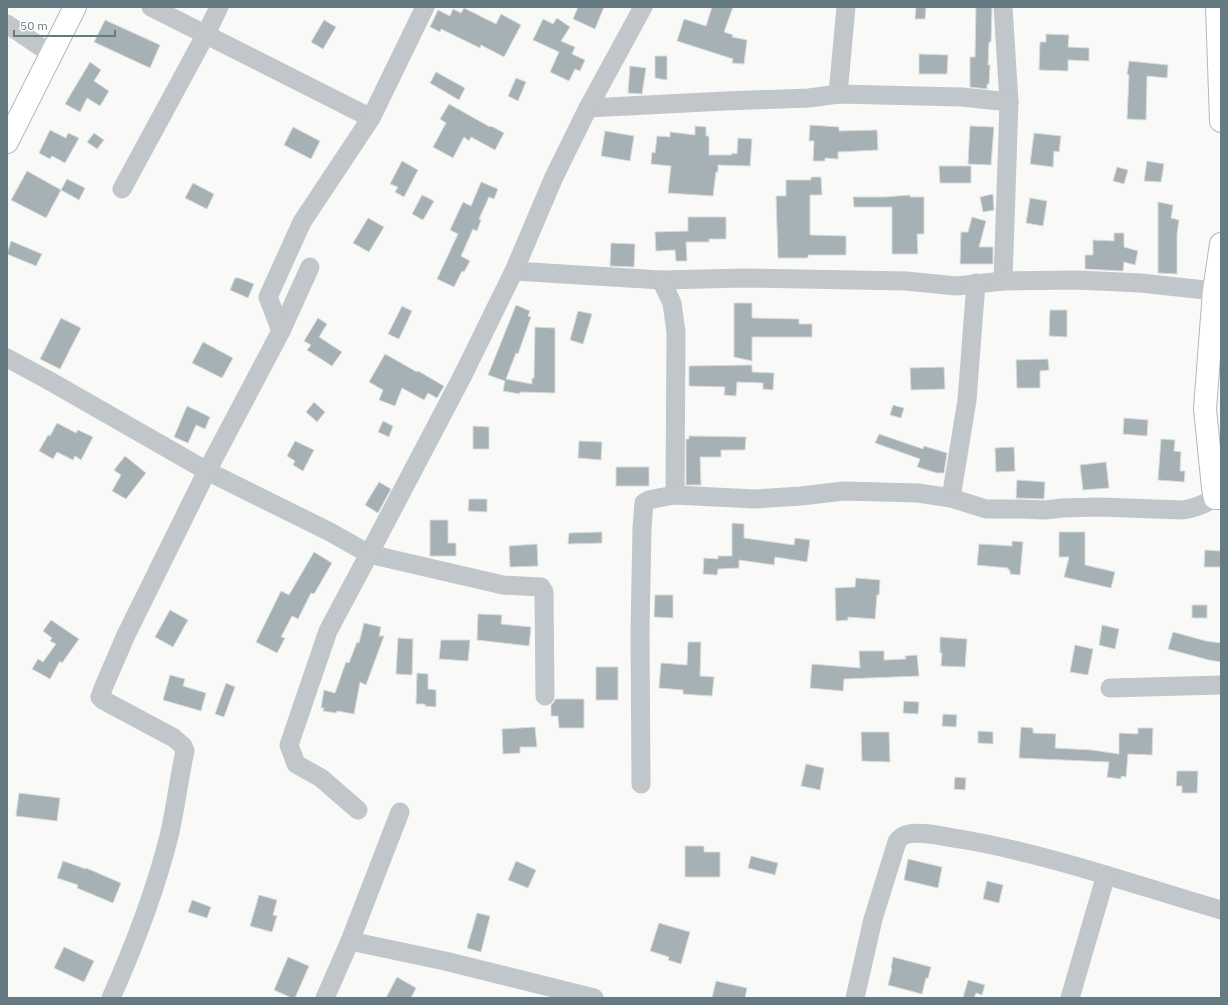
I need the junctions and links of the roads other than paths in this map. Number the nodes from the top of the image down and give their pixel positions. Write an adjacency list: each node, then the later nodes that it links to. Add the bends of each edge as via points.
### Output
1 (75, 7): 11 (main road)
2 (151, 7): 10 (street)
3 (219, 7): 10 (street)
4 (425, 7): 15 (street)
5 (643, 7): 14 (street)
6 (846, 7): 12 (street)
7 (1003, 7): 13 (street)
8 (1217, 7): 16 (main road)
9 (7, 24): 11 (street)
10 (206, 34): 15 (street); 18 (street)
11 (51, 54): 17 (main road)
12 (838, 94): 13 (street, via 962,97); 14 (street, via 809,98)
13 (1009, 102): 23 (street)
14 (588, 108): 21 (street, via 554,177)
15 (371, 118): 26 (street, via 302,222 268,297)
16 (1221, 121)
17 (7, 142)
18 (122, 189)
19 (1221, 244): 25 (main road)
20 (310, 267): 26 (street)
21 (514, 270): 22 (street); 32 (street)
22 (661, 280): 24 (street, via 745,278 906,281 957,286); 29 (street, via 672,303 676,332)
23 (1004, 281): 24 (street); 25 (street, via 1077,280 1141,283)
24 (976, 283): 30 (street, via 967,400)
25 (1214, 292): 31 (main road, via 1205,409 1213,488)
26 (281, 331): 28 (street)
27 (7, 358): 28 (street)
28 (207, 471): 32 (street); 42 (street, via 126,635 100,697 174,738 185,751 170,831 159,873 145,916)
29 (675, 495): 30 (street, via 755,499 844,491); 36 (street, via 649,500 644,503 643,509 640,632)
30 (951, 498): 31 (street, via 986,508 1045,510 1099,507 1183,510)
31 (1218, 498)
32 (369, 554): 35 (street, via 503,585 541,587 544,592); 37 (street, via 328,631 289,745 296,764 321,778)
33 (1221, 685): 34 (street)
34 (1110, 688)
35 (545, 696)
36 (641, 784)
37 (358, 810)
38 (400, 812): 41 (street)
39 (1106, 875): 40 (street); 45 (street, via 996,845 907,834 897,842 873,919); 46 (street)
40 (1221, 910)
41 (350, 941): 43 (street); 44 (street, via 445,961)
42 (111, 998)
43 (325, 998)
44 (594, 998)
45 (855, 998)
46 (1070, 998)

